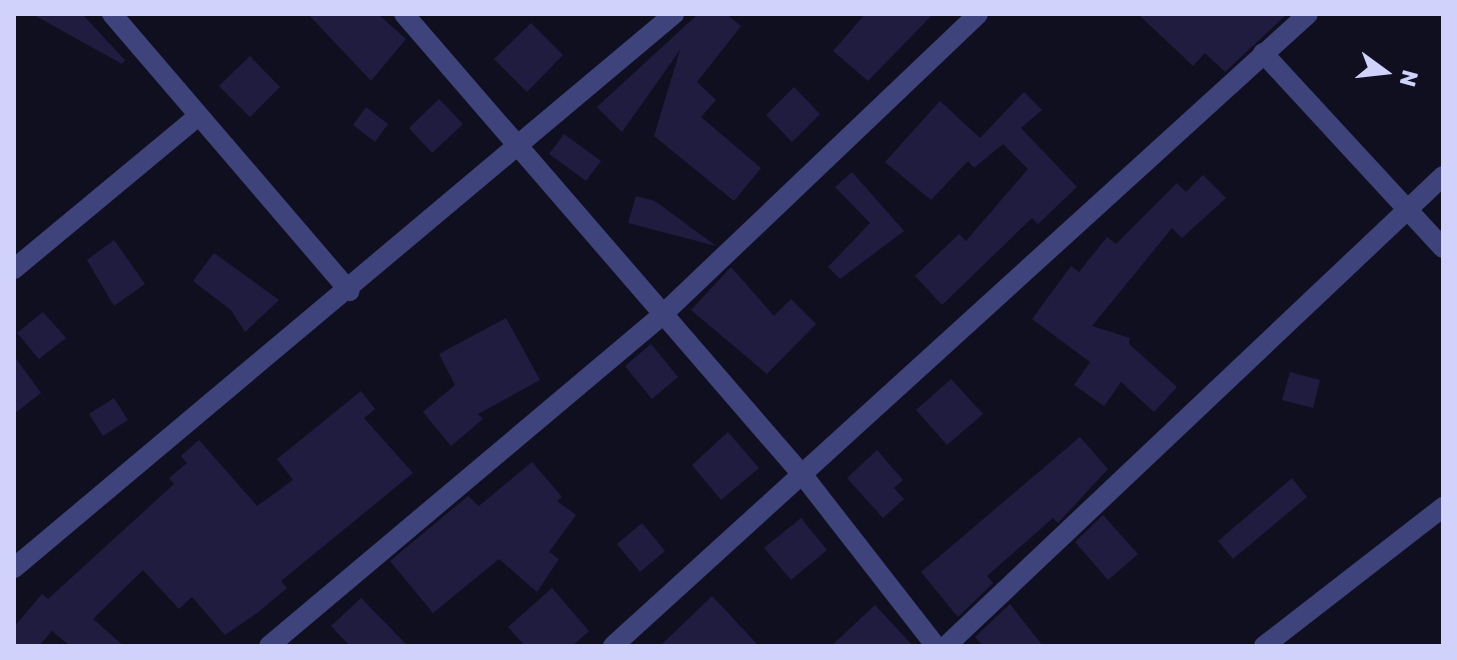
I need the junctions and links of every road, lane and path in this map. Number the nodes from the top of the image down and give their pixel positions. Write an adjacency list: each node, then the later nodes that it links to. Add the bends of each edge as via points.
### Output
1 (112, 14): 7 (street)
2 (404, 14): 8 (street)
3 (674, 14): 8 (street)
4 (978, 14): 14 (street)
5 (1308, 14): 6 (street)
6 (1263, 53): 10 (street); 15 (street)
7 (198, 116): 12 (street); 13 (street)
8 (518, 150): 13 (street); 14 (street)
9 (1443, 176): 10 (street)
10 (1406, 207): 11 (street); 21 (street)
11 (1443, 248)
12 (14, 269)
13 (349, 291): 17 (street)
14 (660, 317): 15 (street); 18 (street)
15 (805, 478): 19 (street); 20 (street)
16 (1443, 507): 22 (street)
17 (14, 568)
18 (269, 646)
19 (613, 646)
20 (936, 646)
21 (946, 646)
22 (1264, 646)

